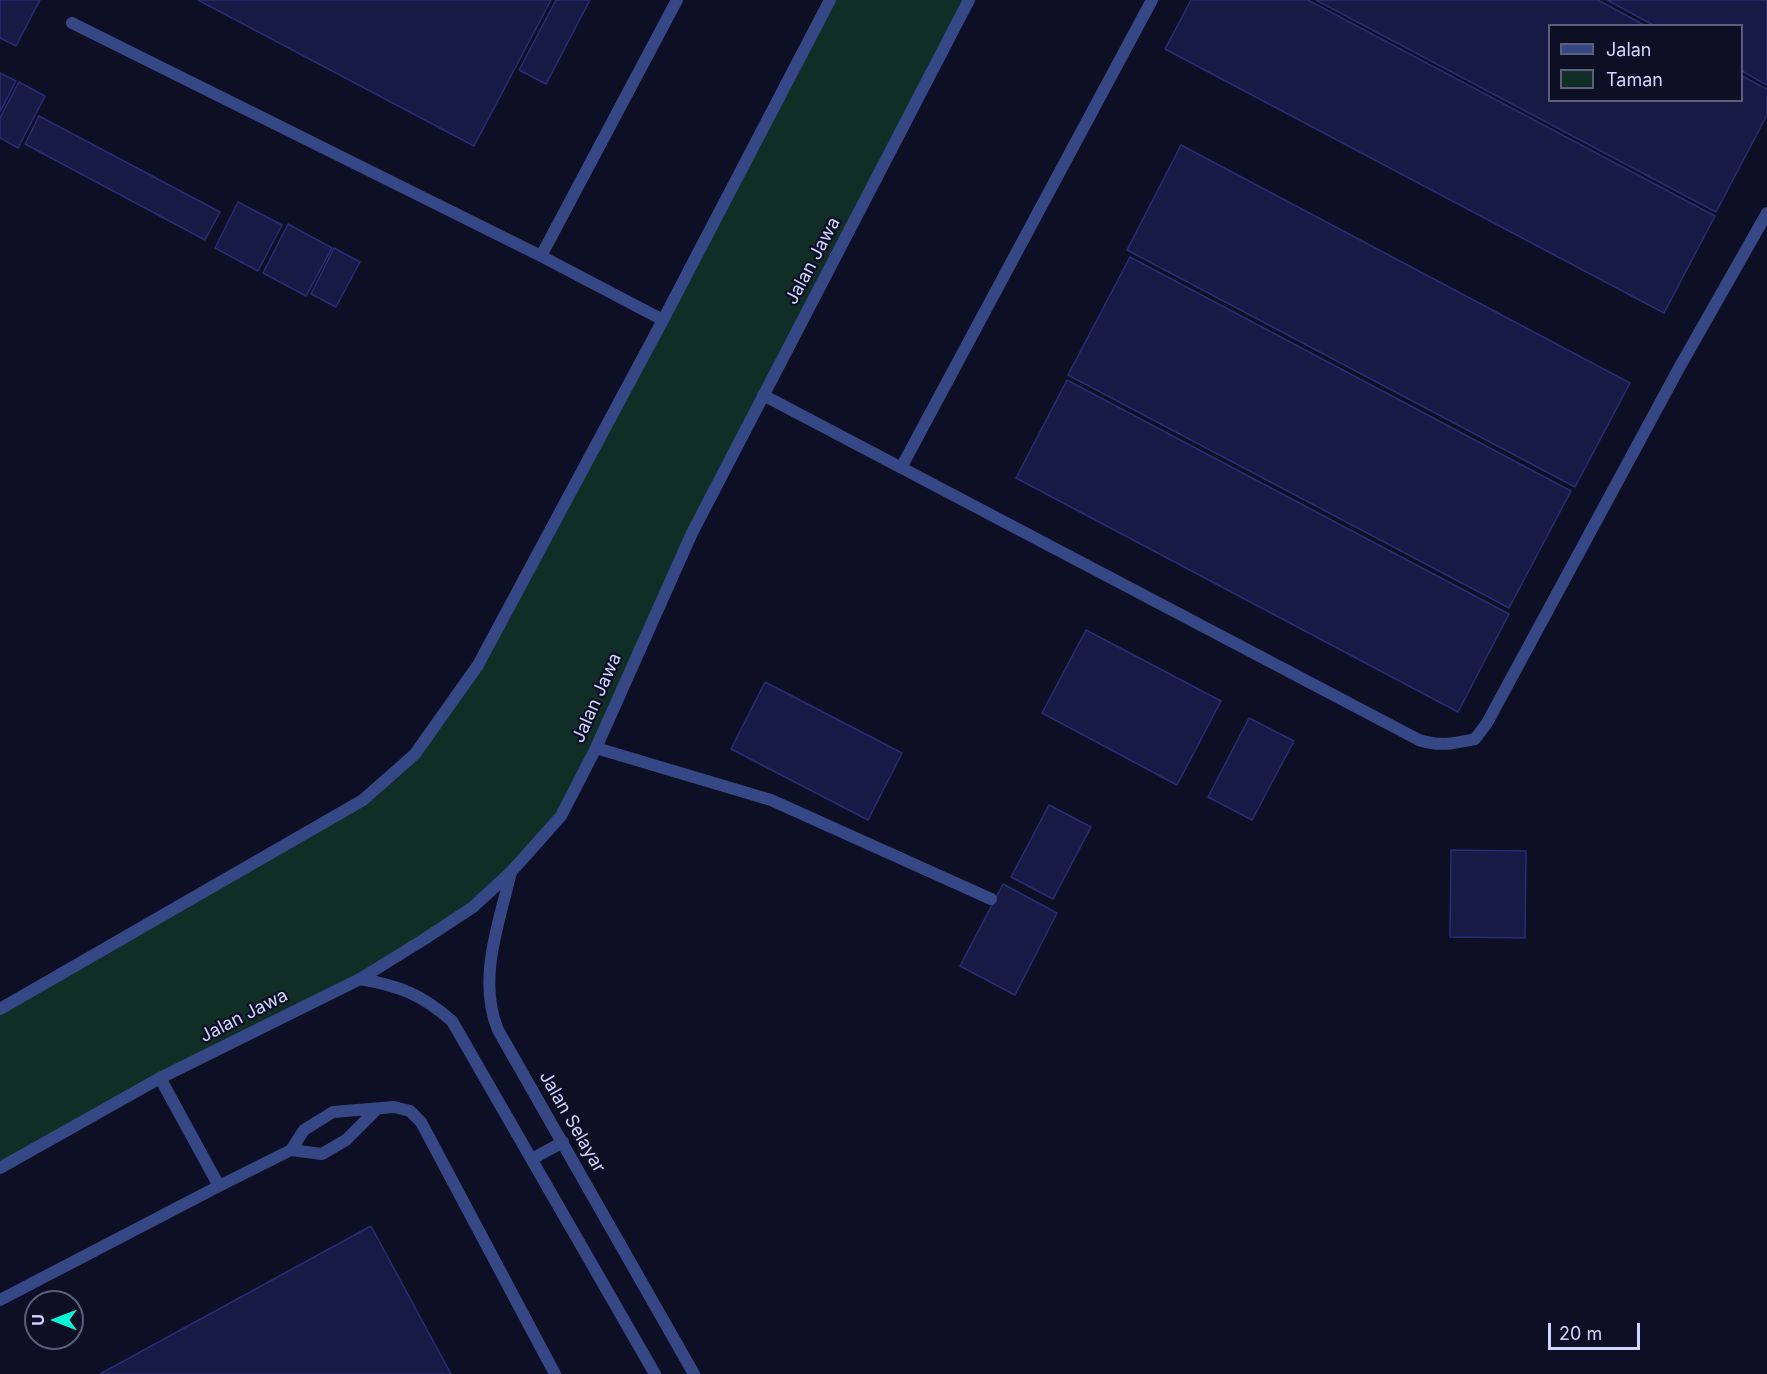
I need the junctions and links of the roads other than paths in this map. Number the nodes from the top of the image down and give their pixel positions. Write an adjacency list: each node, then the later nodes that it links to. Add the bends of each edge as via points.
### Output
1 (677, 0): 7 (street)
2 (830, 0): 8 (street)
3 (969, 0): 9 (street, Jalan Jawa)
4 (1152, 0): 10 (street)
5 (72, 23): 7 (street)
6 (1767, 213): 10 (street, via 1475,739 1436,746 1419,740)
7 (541, 256): 8 (street)
8 (663, 320): 15 (street, via 478,665 415,754 363,800)
9 (763, 395): 10 (street); 11 (street, Jalan Jawa, via 692,533)
10 (902, 466)
11 (596, 748): 12 (street, Jalan Jawa, via 561,816); 13 (street, via 771,800)
12 (511, 872): 14 (street, Jalan Jawa, via 473,907); 18 (street, Jalan Selayar, via 491,960 490,1009 498,1030)
13 (992, 899)
14 (360, 978): 16 (street, Jalan Jawa); 20 (street, via 429,1000 452,1021)
15 (0, 1009)
16 (160, 1078): 21 (street, Jalan Jawa); 22 (street)
17 (377, 1109): 19 (street, via 333,1112 304,1130); 19 (street, via 346,1140 322,1154); 24 (street, via 394,1107 410,1111 421,1122)
18 (563, 1142): 20 (street); 26 (street, Jalan Selayar)
19 (291, 1150): 22 (street)
20 (532, 1159): 25 (street)
21 (0, 1168)
22 (219, 1186): 23 (street)
23 (0, 1300)
24 (555, 1374)
25 (655, 1374)
26 (694, 1374)

